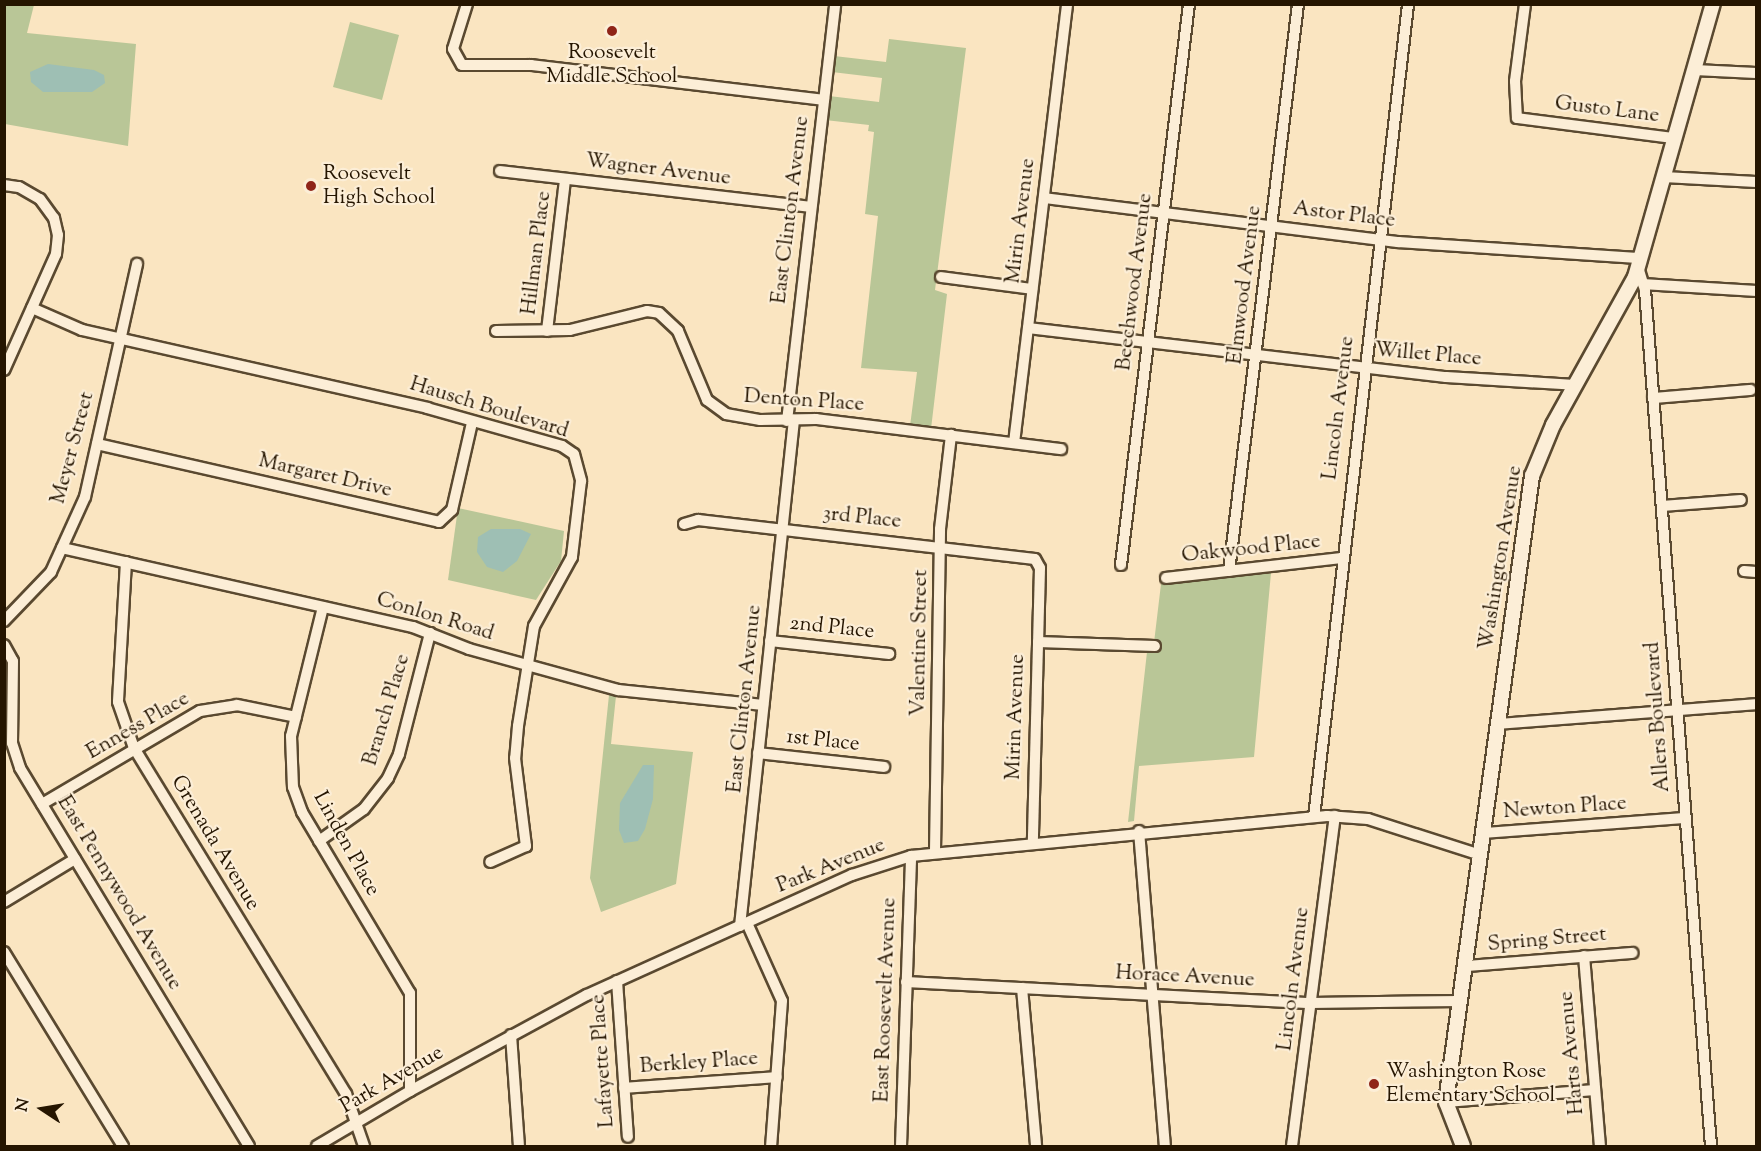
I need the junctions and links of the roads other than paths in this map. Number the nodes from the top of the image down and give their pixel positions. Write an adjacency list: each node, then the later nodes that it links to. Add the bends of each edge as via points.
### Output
1 (467, 4): 11 (street, via 453,49 462,66 535,65)
2 (835, 4): 11 (street, East Clinton Avenue)
3 (1067, 4): 18 (street, Mirin Avenue)
4 (1189, 4): 20 (street, Beechwood Avenue)
5 (1298, 4): 21 (street, Elmwood Avenue)
6 (1408, 4): 22 (street, Lincoln Avenue)
7 (1525, 4): 12 (street, Gusto Lane, via 1515,81 1517,118)
8 (1713, 4): 9 (street, Washington Avenue)
9 (1695, 70): 10 (street); 12 (street, Washington Avenue)
10 (1756, 73)
11 (824, 100): 19 (street, East Clinton Avenue)
12 (1674, 138): 14 (street, Washington Avenue)
13 (500, 171): 15 (street, Wagner Avenue)
14 (1664, 177): 16 (street); 23 (street, Washington Avenue)
15 (565, 179): 19 (street, Wagner Avenue); 32 (street, Hillman Place)
16 (1756, 182)
17 (4, 185): 29 (street, via 19,187 40,199 54,218 58,235 56,254)
18 (1044, 198): 20 (street, Astor Place); 27 (street, Mirin Avenue)
19 (812, 207): 41 (street, East Clinton Avenue)
20 (1163, 213): 21 (street, Astor Place); 34 (street, Beechwood Avenue)
21 (1272, 226): 22 (street, Astor Place); 35 (street, Elmwood Avenue)
22 (1379, 239): 23 (street, Astor Place); 36 (street, Lincoln Avenue)
23 (1640, 262): 26 (street, Allers Boulevard); 38 (street, Washington Avenue)
24 (136, 264): 33 (street, Meyer Street)
25 (941, 277): 27 (street)
26 (1643, 284): 28 (street); 40 (street, Allers Boulevard)
27 (1032, 289): 30 (street, Mirin Avenue)
28 (1756, 291)
29 (32, 308): 33 (street, Hausch Boulevard, via 82,330); 37 (street)
30 (1028, 328): 34 (street, Willet Place); 44 (street, Mirin Avenue)
31 (496, 331): 32 (street, Denton Place)
32 (548, 331): 41 (street, Denton Place, via 647,311 659,313 678,331 701,390 713,407 740,418)
33 (121, 339): 42 (street, Hausch Boulevard, via 427,408); 45 (street, Meyer Street)
34 (1148, 342): 35 (street, Willet Place); 56 (street, Beechwood Avenue)
35 (1256, 356): 36 (street, Willet Place); 57 (street, Elmwood Avenue)
36 (1364, 369): 38 (street, Willet Place); 53 (street, Lincoln Avenue)
37 (4, 370)
38 (1575, 385): 74 (street, Washington Avenue, via 1532,476)
39 (1750, 390): 40 (street)
40 (1653, 398): 48 (street, Allers Boulevard)
41 (790, 420): 43 (street, Denton Place, via 816,418); 50 (street, East Clinton Avenue)
42 (472, 423): 45 (street, Margaret Drive, via 452,510 439,522); 69 (street, Hausch Boulevard, via 562,446 574,454 581,470 572,557 534,626)
43 (951, 435): 44 (street, Denton Place); 51 (street, Valentine Street)
44 (1014, 443): 46 (street, Denton Place)
45 (97, 444): 52 (street, Meyer Street, via 85,497)
46 (1061, 449)
47 (1741, 500): 48 (street)
48 (1662, 506): 72 (street, Allers Boulevard)
49 (684, 524): 50 (street, 3rd Place, via 698,520)
50 (783, 529): 51 (street, 3rd Place); 64 (street, East Clinton Avenue)
51 (942, 546): 54 (street, 3rd Place); 86 (street, Valentine Street)
52 (62, 548): 55 (street, Conlon Road); 62 (street, Meyer Street, via 51,572)
53 (1341, 558): 57 (street, Oakwood Place); 80 (street, Lincoln Avenue)
54 (1035, 559): 65 (street, Mirin Avenue, via 1040,567)
55 (126, 562): 61 (street, Conlon Road); 75 (street, Grenada Avenue, via 118,702)
56 (1121, 565)
57 (1230, 571): 60 (street, Oakwood Place)
58 (1744, 571): 59 (street)
59 (1756, 572)
60 (1166, 578)
61 (322, 607): 63 (street, Conlon Road); 73 (street, Linden Place)
62 (4, 621)
63 (430, 633): 69 (street, Conlon Road); 84 (street, Branch Place, via 399,754 388,778 363,809)
64 (771, 641): 68 (street, 2nd Place); 71 (street, East Clinton Avenue)
65 (1038, 642): 67 (street); 85 (street, Mirin Avenue)
66 (4, 645): 78 (street, East Pennywood Avenue, via 13,661 12,743 20,768)
67 (1155, 646)
68 (889, 654)
69 (527, 665): 71 (street, Conlon Road, via 618,690); 90 (street, Hausch Boulevard, via 515,758 526,846)
70 (1756, 704): 72 (street)
71 (763, 705): 76 (street, East Clinton Avenue)
72 (1677, 710): 74 (street); 81 (street, Allers Boulevard)
73 (296, 717): 75 (street, Enness Place, via 237,705 216,707 184,717); 84 (street, Linden Place, via 289,754 293,787)
74 (1498, 724): 83 (street, Washington Avenue)
75 (134, 748): 78 (street, Enness Place); 109 (street, Grenada Avenue, via 346,1094)
76 (758, 753): 77 (street, 1st Place); 92 (street, East Clinton Avenue)
77 (884, 767)
78 (42, 804): 89 (street, East Pennywood Avenue)
79 (1335, 816): 80 (street, Park Avenue); 87 (street, Park Avenue, via 1368,819); 102 (street, Lincoln Avenue)
80 (1314, 817): 82 (street, Park Avenue)
81 (1685, 818): 83 (street, Newton Place); 123 (street, Allers Boulevard)
82 (1139, 831): 85 (street, Park Avenue); 100 (street)
83 (1484, 833): 87 (street, Washington Avenue)
84 (319, 841): 107 (street, Linden Place, via 410,993)
85 (1033, 841): 86 (street, Park Avenue)
86 (935, 851): 88 (street, Park Avenue)
87 (1481, 855): 96 (street, Washington Avenue)
88 (911, 856): 92 (street, Park Avenue, via 852,875); 98 (street, East Roosevelt Avenue)
89 (75, 859): 91 (street); 112 (street, East Pennywood Avenue)
90 (490, 862)
91 (4, 902)
92 (743, 924): 97 (street, Park Avenue); 104 (street, via 782,1001)
93 (4, 952): 111 (street)
94 (1632, 953): 95 (street, Spring Street)
95 (1584, 956): 96 (street, Spring Street); 106 (street, Harts Avenue)
96 (1466, 966): 101 (street, Washington Avenue)
97 (617, 981): 103 (street, Park Avenue); 105 (street, Lafayette Place)
98 (906, 982): 99 (street, Horace Avenue); 117 (street, East Roosevelt Avenue)
99 (1022, 988): 100 (street, Horace Avenue); 118 (street)
100 (1152, 995): 102 (street, Horace Avenue); 119 (street)
101 (1461, 1001): 102 (street, Horace Avenue); 108 (street, Washington Avenue)
102 (1311, 1003): 120 (street, Lincoln Avenue)
103 (511, 1035): 107 (street, Park Avenue); 115 (street)
104 (777, 1077): 105 (street, Berkley Place); 116 (street)
105 (624, 1088): 110 (street, Lafayette Place)
106 (1595, 1090): 108 (street); 122 (street, Harts Avenue)
107 (410, 1091): 109 (street, Park Avenue)
108 (1446, 1102): 121 (street, Washington Avenue)
109 (357, 1122): 113 (street, Park Avenue); 114 (street, Grenada Avenue)
110 (628, 1137)
111 (123, 1146)
112 (249, 1146)
113 (317, 1146)
114 (364, 1146)
115 (519, 1146)
116 (771, 1146)
117 (901, 1146)
118 (1036, 1146)
119 (1165, 1146)
120 (1292, 1146)
121 (1463, 1146)
122 (1600, 1146)
123 (1711, 1146)

